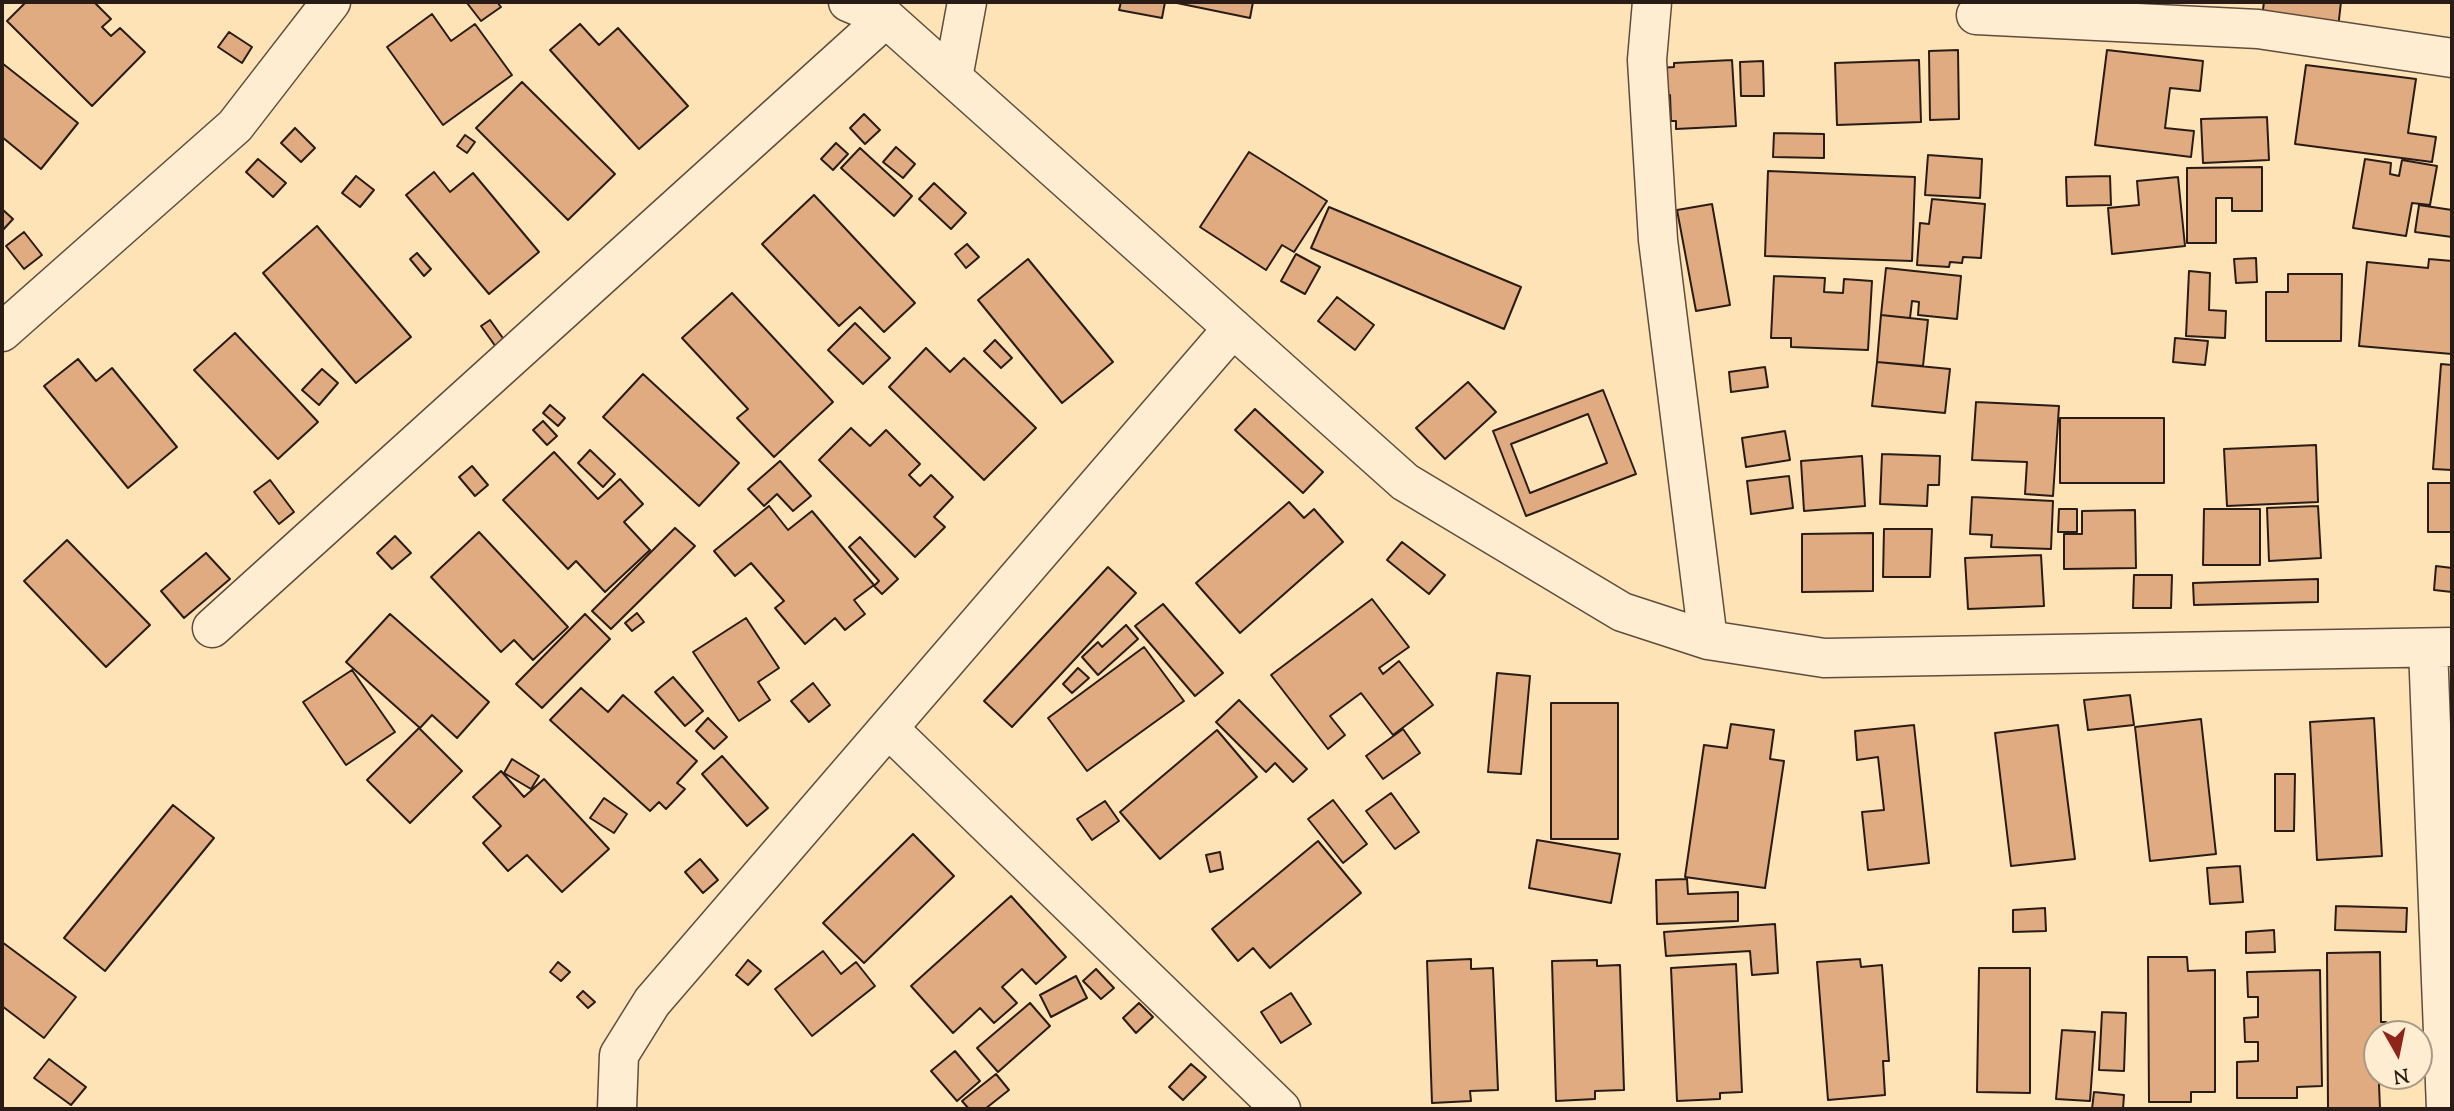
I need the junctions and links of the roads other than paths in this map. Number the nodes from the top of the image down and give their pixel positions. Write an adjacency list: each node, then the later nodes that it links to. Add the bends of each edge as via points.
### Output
1 (331, 2): 10 (street, via 234,127)
2 (848, 2): 6 (street)
3 (967, 2): 8 (street)
4 (1652, 2): 12 (street, via 1647,60 1658,240)
5 (1976, 15): 7 (street, via 2258,29)
6 (886, 18): 8 (street); 11 (street)
7 (2452, 58)
8 (953, 78): 9 (street)
9 (1233, 328): 12 (street, via 1405,482 1622,612); 14 (street)
10 (2, 332)
11 (212, 628)
12 (1708, 640): 13 (street, via 1824,658)
13 (2440, 647): 17 (street)
14 (888, 729): 15 (street, via 652,1002 619,1055); 16 (street)
15 (617, 1109)
16 (1281, 1109)
17 (2446, 1109)

